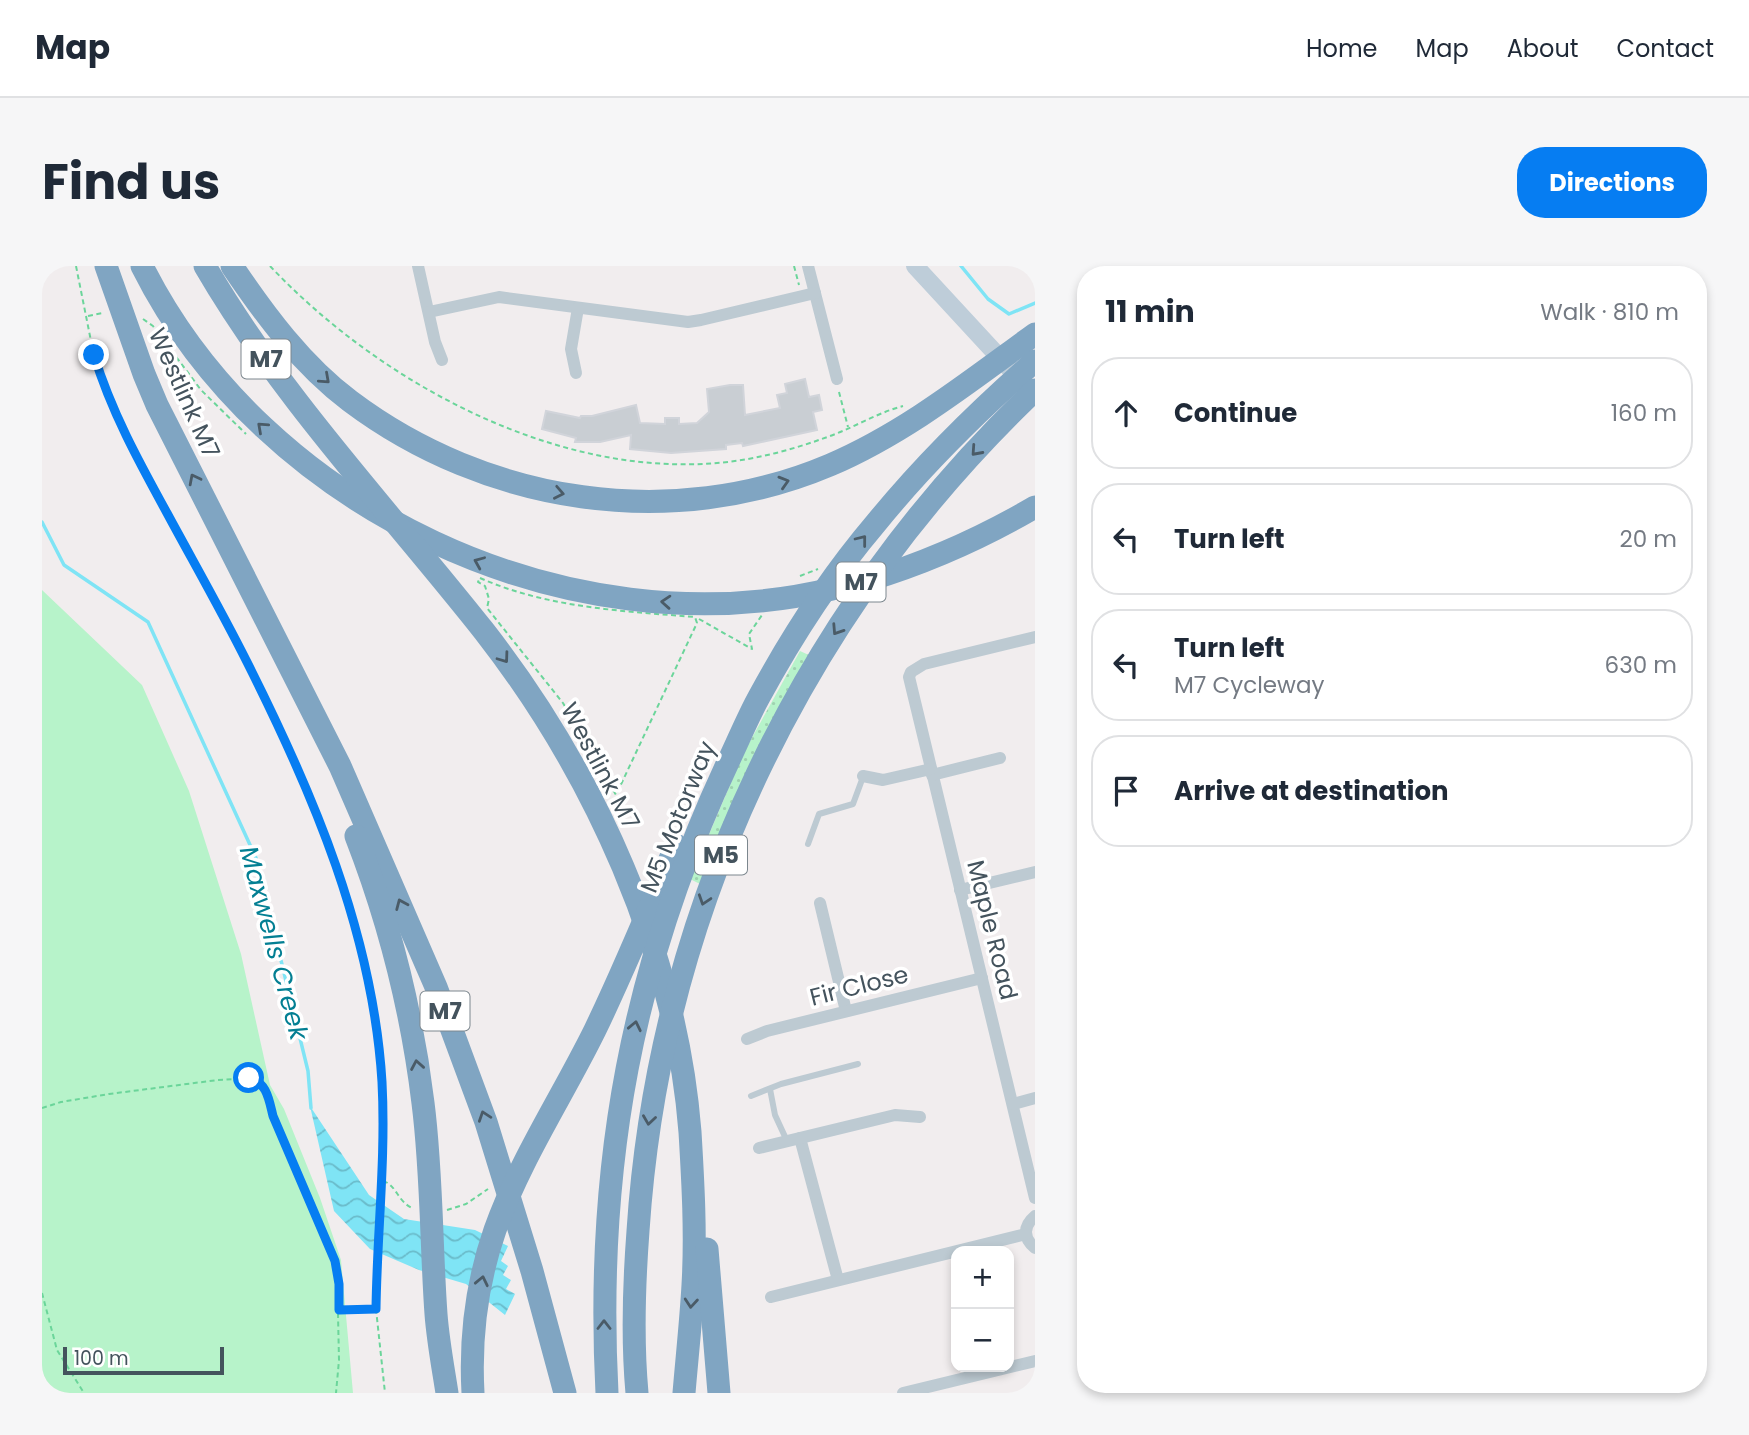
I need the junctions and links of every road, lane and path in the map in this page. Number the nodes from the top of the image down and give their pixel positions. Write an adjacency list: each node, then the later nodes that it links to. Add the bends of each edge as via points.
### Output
1 (76, 266): 15 (path)
2 (142, 266): 24 (highway, M7, one-way to 2, via 982,537 914,566 822,592 687,603 640,600 545,583 435,543 384,516 303,462 238,404 211,372)
3 (205, 266): 48 (highway, Westlink M7 / M7, one-way to 48, via 256,345 541,710 587,791 618,854 645,926 679,1057 689,1128 698,1136)
4 (232, 266): 16 (highway, one-way to 16, via 308,364 348,400 397,434 493,476 538,489 608,500 670,502 722,497 814,471 901,428)
5 (270, 266): 23 (path, via 343,332 410,378 501,425 564,448 640,463 729,462 776,453)
6 (418, 266): 13 (street)
7 (794, 266): 11 (path)
8 (808, 266): 11 (street)
9 (915, 266): 21 (main road)
10 (108, 276): 25 (highway, Westlink M7 / M7, one-way to 10, via 144,374)
11 (808, 295): 12 (street, via 688,321); 20 (street)
12 (578, 308): 13 (street, via 499,297); 19 (street, via 571,349)
13 (429, 312): 17 (street)
14 (102, 313): 15 (path)
15 (86, 317): 56 (path, via 100,375 122,428 248,665 340,876 363,956 382,1082)
16 (1035, 334)
17 (442, 360)
18 (1035, 361): 27 (highway, M5 Motorway / M5, one-way to 18, via 812,610 875,523 951,439)
19 (576, 373)
20 (837, 379): 23 (path)
21 (1035, 393): 67 (highway, M5, one-way to 67, via 990,435 937,497 845,617 768,747 713,875 678,984 651,1106 635,1267)
22 (902, 406): 23 (path)
23 (848, 428)
24 (1035, 507)
25 (225, 540): 63 (highway, one-way to 25, via 436,1316 423,1101 389,936 344,808); 65 (highway, Westlink M7 / M7, one-way to 25, via 486,1122 436,987 340,766)
26 (1035, 638): 29 (street, Maple Road, via 925,664 911,672)
27 (757, 699): 64 (highway, one-way to 27, via 472,1349 480,1288 506,1202 606,1007 711,771 728,737); 66 (highway, M5 Motorway / M5, one-way to 27, via 604,1280 608,1198 631,1046 645,983 687,856)
28 (1000, 758): 29 (street)
29 (932, 772): 30 (street, via 883,780); 34 (street, Maple Road)
30 (863, 776): 32 (lane, via 853,804 819,814)
31 (616, 795): 31 (path, via 679,665 697,623 695,617 588,608 480,578 489,599 487,608 563,703)
32 (808, 844)
33 (1035, 872): 34 (street)
34 (960, 890): 36 (street, Maple Road)
35 (820, 903): 37 (street)
36 (982, 978): 37 (street, Fir Close); 43 (street, Maple Road)
37 (846, 1011): 38 (street, Fir Close)
38 (747, 1039)
39 (858, 1064): 40 (lane)
40 (770, 1089): 41 (lane); 46 (lane, via 775,1115)
41 (751, 1096)
42 (1035, 1098): 43 (street)
43 (1013, 1104): 49 (street, Maple Road)
44 (42, 1108): 57 (path, via 218,1080 258,1081 267,1093 335,1261)
45 (920, 1117): 46 (street, via 895,1115)
46 (794, 1139): 47 (street); 53 (street)
47 (759, 1148)
48 (696, 1161): 68 (highway, one-way to 68); 69 (highway)
49 (1035, 1198)
50 (1035, 1216): 51 (street)
51 (1026, 1234): 52 (street); 53 (street)
52 (1035, 1248)
53 (838, 1280): 55 (street)
54 (42, 1293): 60 (path, via 57,1350)
55 (771, 1297)
56 (376, 1309): 57 (path); 62 (path)
57 (339, 1310): 61 (path)
58 (1035, 1361): 59 (street)
59 (930, 1390): 70 (street)
60 (84, 1393)
61 (336, 1393)
62 (385, 1393)
63 (447, 1393)
64 (473, 1393)
65 (565, 1393)
66 (607, 1393)
67 (637, 1393)
68 (684, 1393)
69 (719, 1393)
70 (903, 1393)

